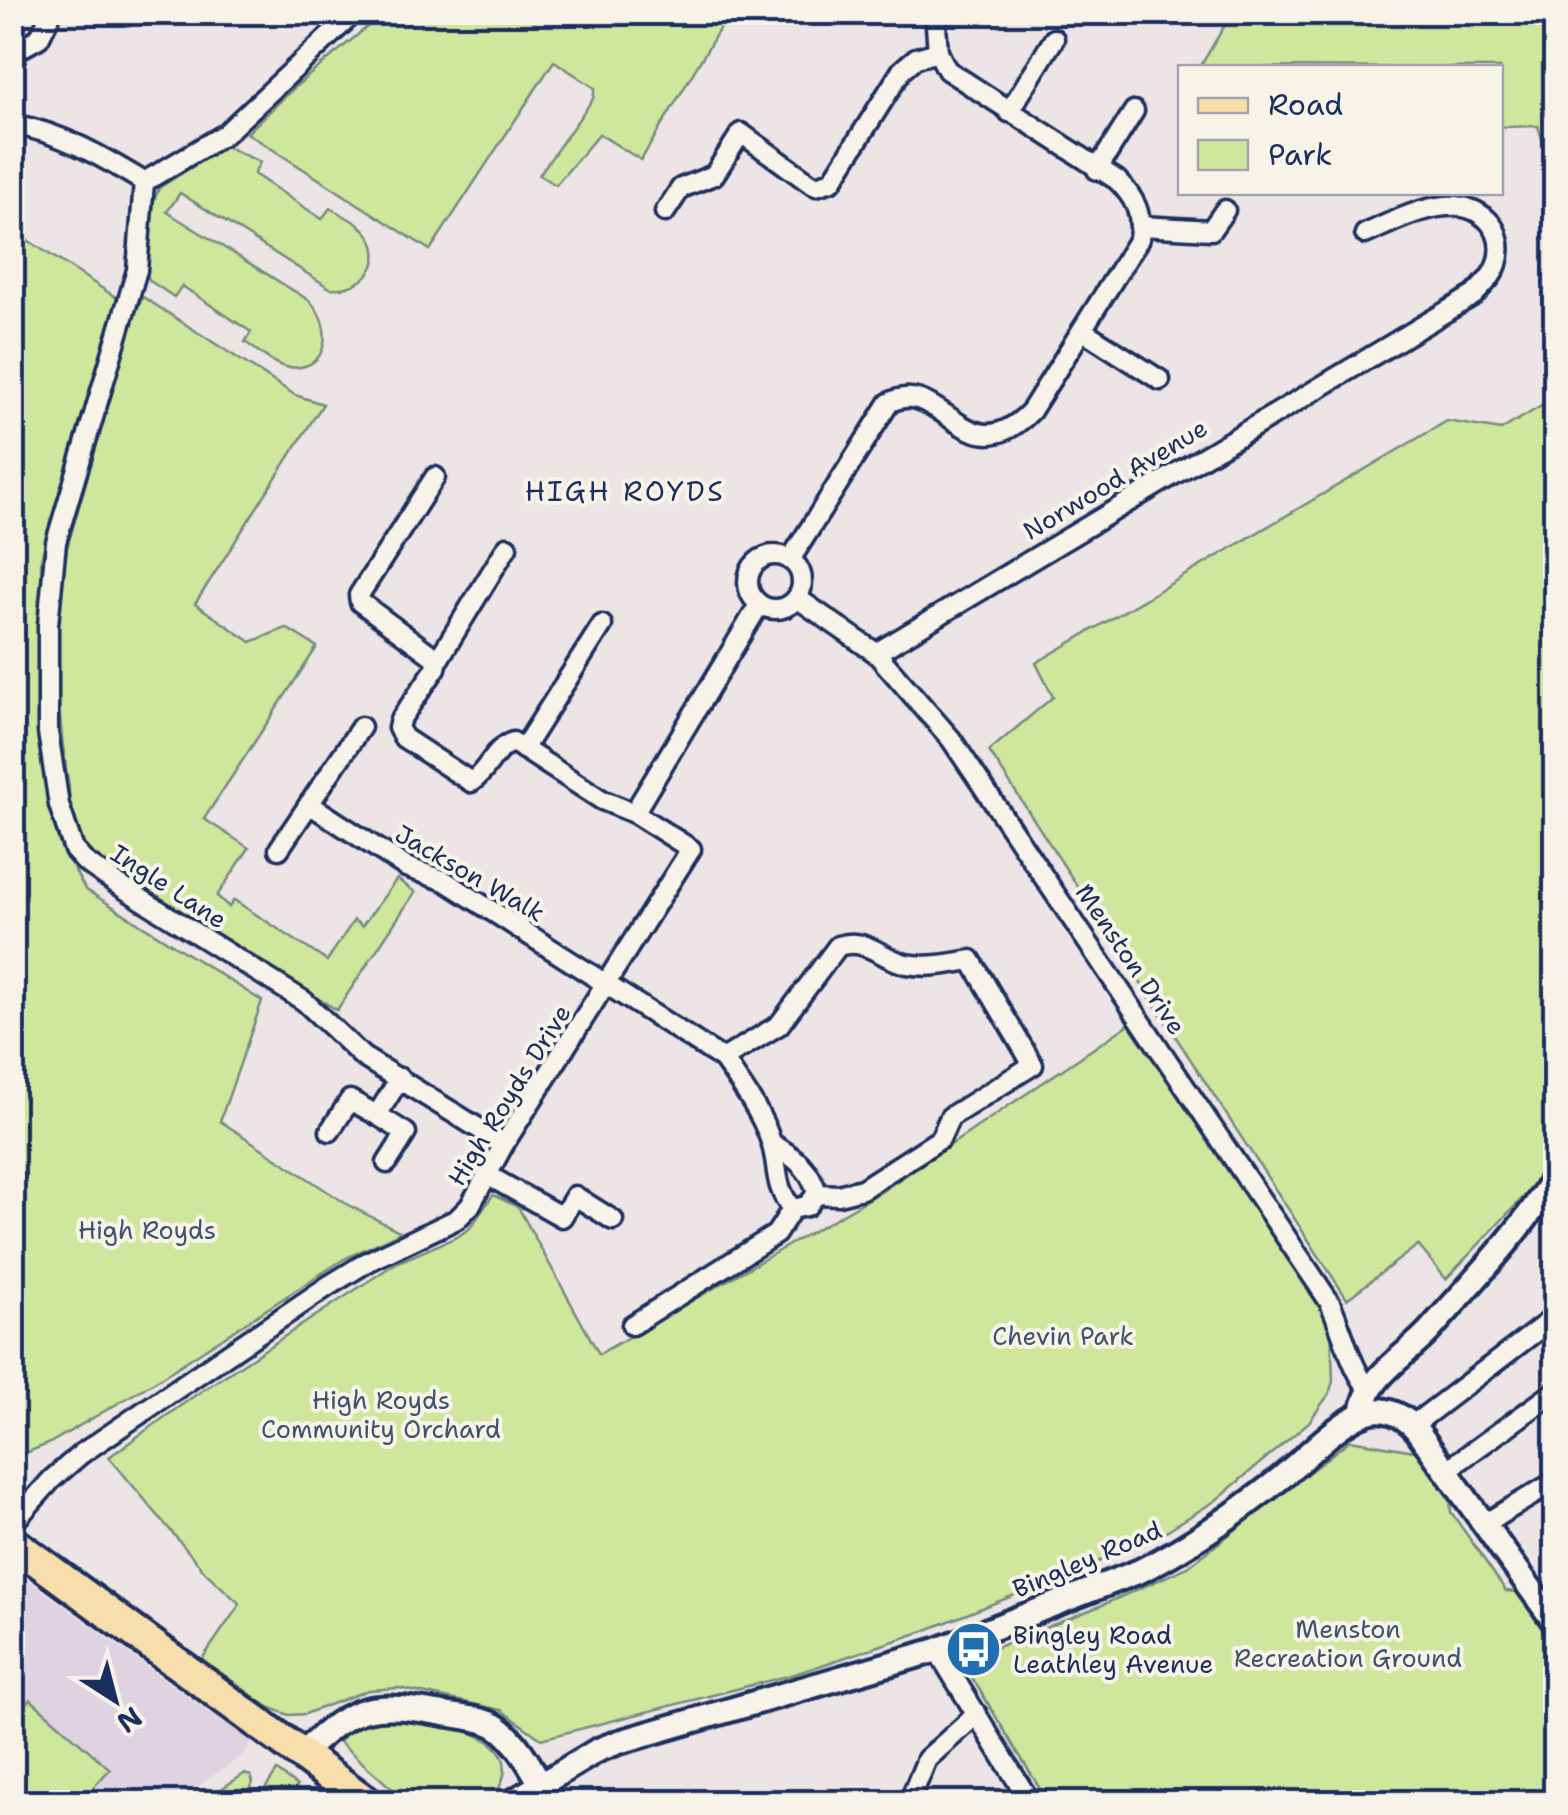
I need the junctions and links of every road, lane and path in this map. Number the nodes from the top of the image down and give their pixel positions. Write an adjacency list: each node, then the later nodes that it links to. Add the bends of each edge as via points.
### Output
1 (52, 12): 6 (street, via 39,38)
2 (355, 12): 11 (street, via 224,134)
3 (935, 12): 5 (street)
4 (1054, 39): 8 (street)
5 (938, 52): 8 (street, via 947,70); 13 (street, via 902,70 832,181 810,183 741,132 714,175 681,188)
6 (12, 53)
7 (1134, 111): 10 (street)
8 (1009, 112): 10 (street)
9 (12, 124): 11 (street, via 46,130)
10 (1097, 170): 14 (street, via 1131,194)
11 (144, 182): 33 (street, Ingle Lane, via 137,270 56,542 48,732 59,806 84,861 304,1001 363,1057)
12 (1225, 210): 14 (street, via 1211,230)
13 (665, 212)
14 (1141, 226): 16 (street)
15 (1365, 234): 24 (street, Norwood Avenue, via 1442,206 1464,206 1494,226 1500,245 1490,279 1474,295)
16 (1082, 330): 17 (street); 20 (street, via 1031,411 1004,432 972,433 914,396 889,403)
17 (1160, 380)
18 (435, 477): 25 (street, via 358,595)
19 (507, 548): 25 (street)
20 (790, 560): 21 (street, via 800,573); 22 (street, via 770,556 754,564 747,584)
21 (797, 598): 22 (street, via 779,609); 24 (street, Menston Drive)
22 (759, 605): 29 (street)
23 (602, 626): 27 (street)
24 (876, 653): 46 (street, Menston Drive, via 1004,813 1329,1301 1357,1375)
25 (438, 660): 27 (street, via 400,720 404,738 472,782 502,745)
26 (361, 726): 28 (street)
27 (524, 749): 29 (street)
28 (309, 804): 30 (street); 31 (street, Jackson Walk)
29 (634, 813): 31 (street, High Royds Drive, via 692,848)
30 (279, 849)
31 (608, 983): 32 (street, Jackson Walk); 37 (street, High Royds Drive)
32 (723, 1060): 36 (street); 41 (street, via 780,1025 838,946 861,944 923,966 971,960 1032,1065 950,1117 940,1139 862,1190)
33 (400, 1078): 34 (street); 37 (street, Ingle Lane)
34 (377, 1115): 35 (street, via 350,1100); 38 (street, via 406,1133)
35 (330, 1131)
36 (771, 1143): 41 (street, via 803,1165); 42 (street, via 774,1173)
37 (504, 1144): 40 (street, High Royds Drive)
38 (387, 1163)
39 (1556, 1173): 46 (street, via 1436,1323)
40 (489, 1176): 43 (street, via 562,1217 575,1196); 52 (street, High Royds Drive, via 457,1219 328,1286 81,1454)
41 (817, 1194): 42 (street, via 807,1206)
42 (792, 1209): 45 (street, via 776,1234)
43 (613, 1220)
44 (1556, 1316): 49 (street)
45 (632, 1325)
46 (1370, 1389): 48 (street)
47 (1556, 1391): 50 (street)
48 (1362, 1414): 49 (street, via 1384,1410); 56 (street, Bingley Road, via 1252,1501 1162,1560)
49 (1413, 1425): 50 (street)
50 (1446, 1470): 53 (street)
51 (1556, 1481): 53 (street)
52 (12, 1524)
53 (1484, 1524): 55 (street)
54 (12, 1542): 58 (main road)
55 (1556, 1624)
56 (936, 1650): 57 (street); 59 (street, Bingley Road, via 619,1742)
57 (977, 1714): 62 (street, via 927,1759); 63 (street)
58 (303, 1753): 59 (street, via 355,1712 395,1706 496,1726); 60 (main road)
59 (540, 1782): 61 (street, Bingley Road)
60 (366, 1802)
61 (512, 1802)
62 (909, 1802)
63 (1030, 1802)

